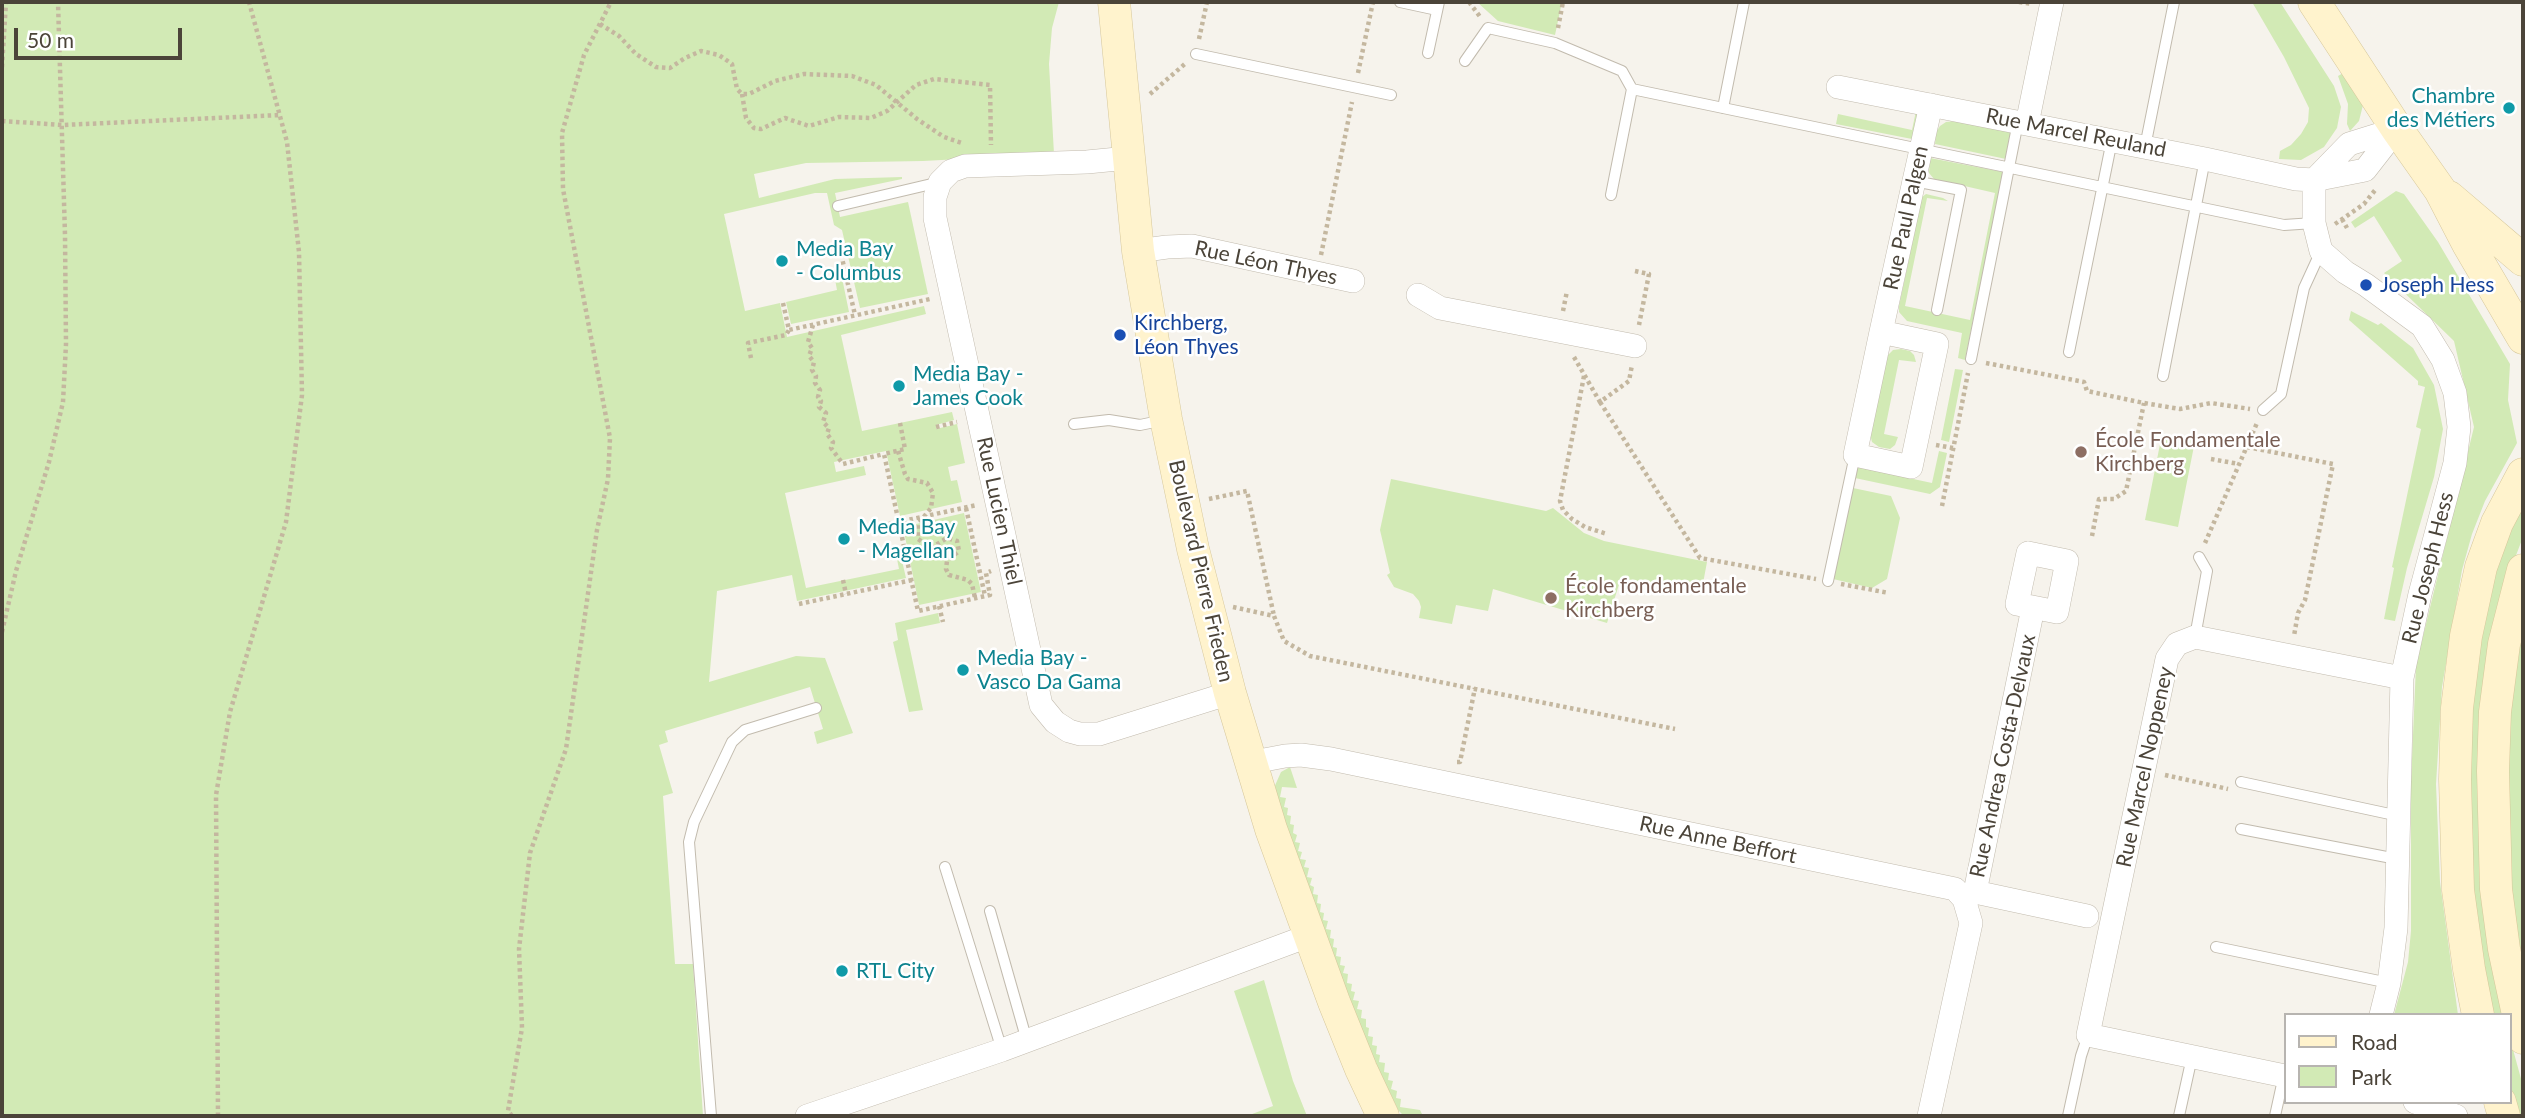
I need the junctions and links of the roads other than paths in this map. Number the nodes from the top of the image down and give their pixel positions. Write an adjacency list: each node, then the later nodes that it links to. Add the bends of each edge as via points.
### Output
1 (1114, 2): 21 (main road, Boulevard Pierre Frieden)
2 (1400, 2): 7 (lane)
3 (1744, 2): 15 (lane)
4 (2052, 2): 16 (street)
5 (2174, 2): 19 (lane)
6 (2314, 2): 17 (main road)
7 (1438, 6): 8 (lane)
8 (1428, 53)
9 (1196, 54): 13 (lane)
10 (1465, 61): 12 (lane, via 1488,27 1555,43 1622,71)
11 (1838, 87): 14 (street, Rue Marcel Reuland)
12 (1632, 89): 15 (lane); 29 (lane)
13 (1391, 95)
14 (1931, 105): 16 (street, Rue Marcel Reuland); 20 (street, Rue Paul Palgen)
15 (1723, 108): 20 (lane)
16 (2022, 123): 18 (street, Rue Marcel Reuland); 23 (lane)
17 (2397, 129): 24 (street, via 2365,170); 28 (main road)
18 (2112, 140): 19 (street, Rue Marcel Reuland); 27 (lane)
19 (2145, 147): 22 (street, Rue Marcel Reuland)
20 (1921, 150): 23 (lane); 25 (street, Rue Paul Palgen)
21 (1128, 158): 26 (street, via 965,166); 33 (main road, Boulevard Pierre Frieden)
22 (2205, 159): 24 (street, Rue Marcel Reuland); 31 (lane)
23 (2009, 168): 27 (lane); 42 (lane)
24 (2314, 180): 32 (street)
25 (1914, 181): 37 (lane, via 1961,190); 38 (street, Rue Paul Palgen)
26 (940, 182): 30 (lane); 55 (street, Rue Lucien Thiel, via 935,218 1041,705 1069,731 1099,734)
27 (2102, 187): 31 (lane); 41 (lane)
28 (2440, 190): 34 (main road); 39 (main road)
29 (1611, 195)
30 (838, 206)
31 (2196, 206): 32 (lane); 43 (lane)
32 (2318, 237): 44 (lane, via 2281,394); 54 (street, Rue Joseph Hess, via 2345,272 2422,326 2443,360 2455,393 2459,427 2455,463)
33 (1138, 251): 35 (street, Rue Léon Thyes, via 1192,246); 45 (main road, Boulevard Pierre Frieden)
34 (2523, 260)
35 (1353, 281)
36 (1418, 295): 40 (street, via 1440,308)
37 (1937, 310)
38 (1881, 332): 47 (street, Rue Paul Palgen); 47 (street, via 1937,344 1917,441 1911,467)
39 (2523, 338)
40 (1635, 346)
41 (2069, 352)
42 (1971, 359)
43 (2164, 376)
44 (2263, 410)
45 (1166, 419): 46 (lane, via 1140,425 1109,420); 55 (main road, Boulevard Pierre Frieden)
46 (1074, 424)
47 (1855, 455): 51 (lane)
48 (2523, 474): 71 (main road, via 2497,523 2481,567 2457,708 2458,890)
49 (2199, 557): 53 (lane, via 2207,571)
50 (2523, 570): 69 (main road, via 2504,644 2493,771 2496,889)
51 (1828, 581)
52 (2034, 608): 63 (street, Rue Andrea Costa-Delvaux)
53 (2195, 637): 54 (street); 72 (street, Rue Marcel Noppeney, via 2177,644 2167,659)
54 (2402, 678): 59 (street, Rue Joseph Hess)
55 (1230, 693): 57 (main road, Boulevard Pierre Frieden)
56 (816, 708): 80 (lane, via 745,730 732,742 694,822 689,842)
57 (1251, 767): 63 (street, Rue Anne Beffort, via 1285,756 1331,759 1955,889); 66 (main road, Boulevard Pierre Frieden)
58 (2241, 782): 59 (lane)
59 (2399, 816): 61 (street, Rue Joseph Hess)
60 (2241, 829): 61 (lane)
61 (2398, 859): 68 (street, Rue Joseph Hess)
62 (945, 867): 75 (lane)
63 (1969, 896): 65 (street, Rue Anne Beffort); 83 (street, via 1971,923)
64 (990, 911): 74 (lane)
65 (2087, 916)
66 (1308, 936): 74 (street); 82 (main road, Boulevard Pierre Frieden)
67 (2216, 947): 68 (lane)
68 (2389, 983): 70 (street, Rue Joseph Hess)
69 (2519, 1007): 73 (main road)
70 (2382, 1013)
71 (2478, 1013)
72 (2088, 1035): 76 (street); 84 (lane)
73 (2523, 1038)
74 (1027, 1041): 75 (street)
75 (1002, 1050): 81 (street)
76 (2192, 1056): 77 (street); 85 (lane)
77 (2284, 1076)
78 (2284, 1080): 86 (lane)
79 (2424, 1104): 87 (street)
80 (711, 1116)
81 (807, 1116)
82 (1383, 1116)
83 (1929, 1116)
84 (2068, 1116)
85 (2179, 1116)
86 (2275, 1116)
87 (2456, 1116)

